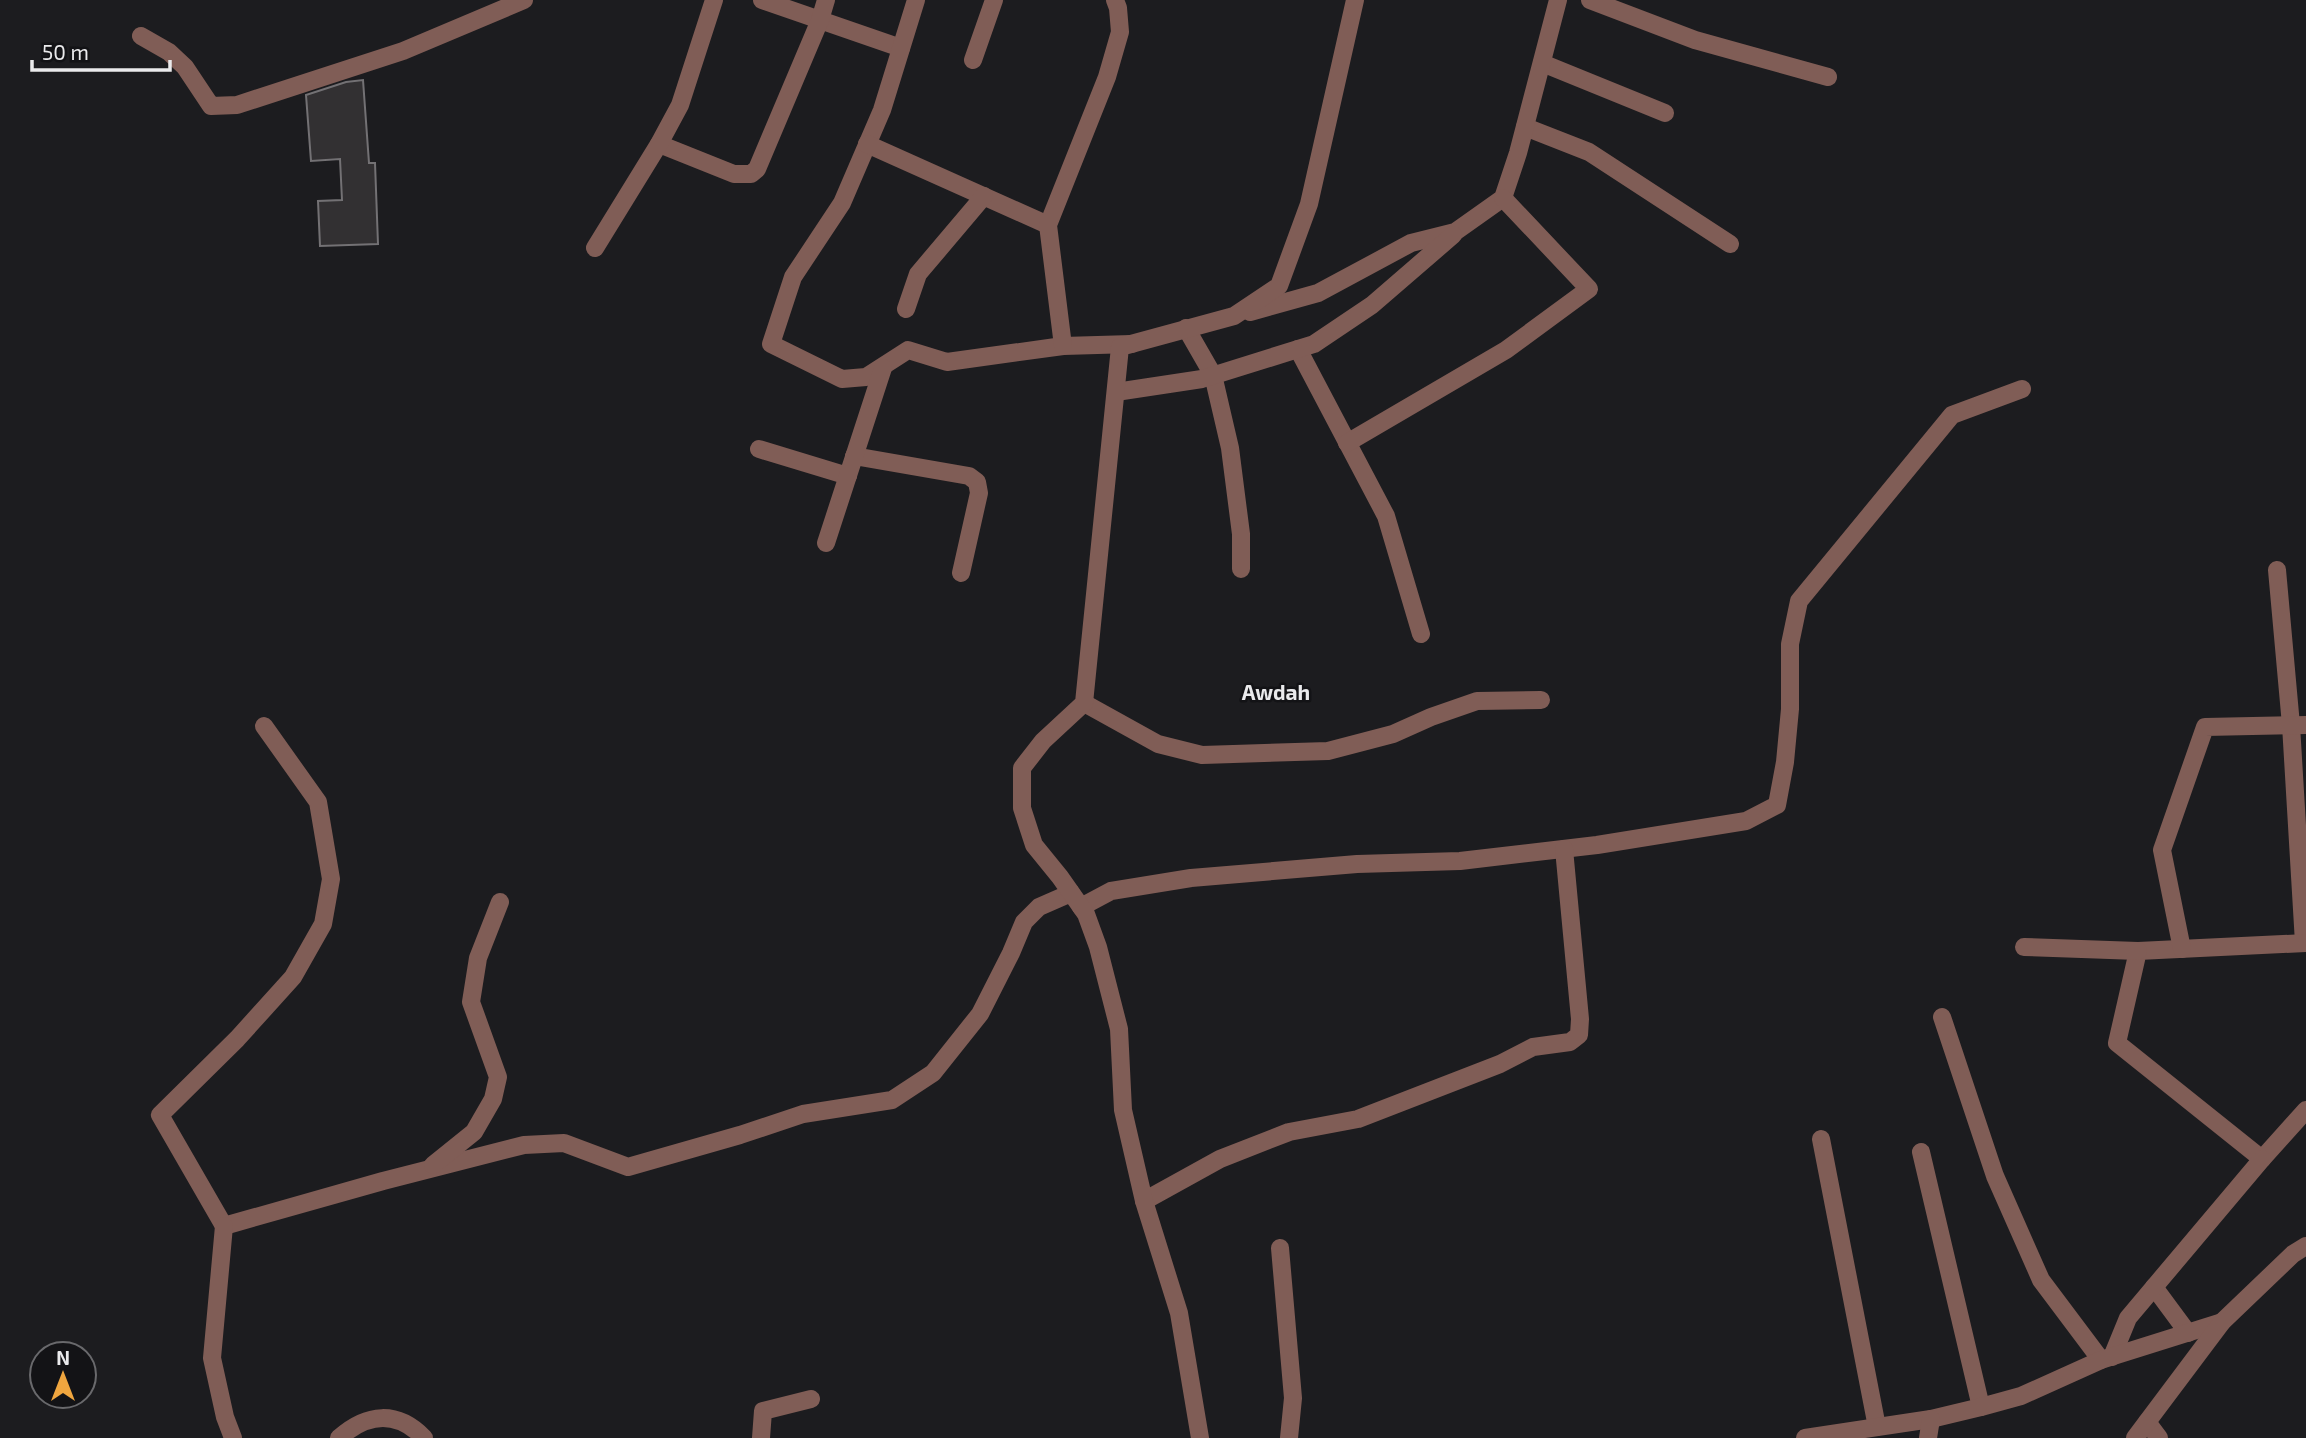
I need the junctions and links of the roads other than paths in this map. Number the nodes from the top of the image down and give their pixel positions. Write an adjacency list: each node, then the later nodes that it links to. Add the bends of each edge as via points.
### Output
1 (524, 0): 12 (street, via 402,51 237,105 211,106 185,68 169,52)
2 (714, 0): 19 (street, via 680,105)
3 (762, 0): 11 (street)
4 (826, 0): 11 (street)
5 (916, 0): 13 (street)
6 (994, 0): 14 (street)
7 (1115, 0): 23 (street, via 1120,32 1107,77)
8 (1355, 0): 28 (street, via 1309,204 1279,286)
9 (1558, 0): 15 (street)
10 (1590, 0): 16 (street, via 1695,40)
11 (820, 20): 13 (street); 19 (street, via 751,174 734,174)
12 (141, 36)
13 (901, 48): 20 (street)
14 (973, 60)
15 (1542, 62): 17 (street); 18 (street)
16 (1828, 77)
17 (1665, 113)
18 (1525, 127): 22 (street); 25 (street, via 1589,152)
19 (659, 144): 26 (street)
20 (867, 144): 21 (street); 33 (street, via 842,203 793,277 771,344 842,379 866,377)
21 (984, 196): 23 (street); 27 (street, via 918,274)
22 (1503, 198): 24 (street); 37 (street, via 1589,289 1506,351)
23 (1048, 225): 31 (street)
24 (1455, 232): 28 (street, via 1411,243 1318,293); 32 (street, via 1371,305 1314,344)
25 (1730, 244)
26 (595, 247)
27 (906, 309)
28 (1234, 316): 29 (street)
29 (1186, 328): 30 (street); 34 (street)
30 (1132, 344): 31 (street); 36 (street, via 1120,347)
31 (1063, 346): 33 (street, via 947,362 908,351)
32 (1298, 349): 34 (street); 37 (street)
33 (883, 368): 39 (street)
34 (1213, 375): 36 (street); 42 (street, via 1230,448)
35 (2022, 388): 50 (street, via 1952,415 1799,601 1790,644 1786,762 1777,805 1746,821)
36 (1116, 392): 47 (street)
37 (1347, 443): 45 (street, via 1386,516)
38 (759, 449): 40 (street)
39 (854, 456): 40 (street); 44 (street, via 969,476 977,482 979,493)
40 (848, 476): 41 (street)
41 (826, 543)
42 (1241, 569)
43 (2277, 570): 48 (street)
44 (961, 573)
45 (1421, 634)
46 (1541, 700): 47 (street, via 1477,701 1393,734 1328,751 1202,755 1157,744)
47 (1084, 703): 51 (street, via 1022,768 1022,808 1034,845)
48 (2298, 725): 53 (street); 55 (street, via 2206,727 2162,850)
49 (264, 726): 64 (street, via 318,802 331,879 323,924 293,977 160,1115)
50 (1564, 849): 51 (street, via 1460,861 1357,864 1191,878); 63 (street, via 1579,1035 1570,1042 1533,1047 1358,1119 1289,1132 1220,1160)
51 (1076, 900): 62 (street, via 1040,907 1024,922 980,1014 933,1073 892,1100 803,1114 628,1167 564,1143 524,1145); 63 (street, via 1098,947 1119,1029 1123,1110)
52 (500, 902): 62 (street, via 478,958 471,1002 498,1077 493,1099 474,1132)
53 (2305, 943): 55 (street)
54 (2024, 947): 56 (street)
55 (2182, 949): 56 (street)
56 (2138, 951): 61 (street, via 2117,1043)
57 (1942, 1017): 70 (street, via 1995,1176 2041,1280)
58 (2306, 1110): 61 (street)
59 (1821, 1139): 75 (street)
60 (1921, 1152): 72 (street)
61 (2263, 1158): 67 (street)
62 (428, 1169): 64 (street)
63 (1144, 1201): 80 (street, via 1179,1313)
64 (224, 1226): 76 (street, via 212,1358)
65 (2306, 1246): 68 (street)
66 (1280, 1248): 81 (street, via 1293,1398)
67 (2154, 1287): 69 (street); 70 (street, via 2128,1318)
68 (2222, 1322): 69 (street); 74 (street)
69 (2188, 1333): 70 (street)
70 (2106, 1359): 72 (street)
71 (811, 1399): 79 (street, via 763,1411)
72 (1981, 1408): 73 (street)
73 (1931, 1419): 75 (street); 83 (street)
74 (2147, 1422): 84 (street); 85 (street)
75 (1877, 1427): 82 (street)
76 (233, 1438)
77 (339, 1438): 78 (street, via 373,1418 392,1419)
78 (424, 1438)
79 (761, 1438)
80 (1200, 1438)
81 (1289, 1438)
82 (1805, 1438)
83 (1928, 1438)
84 (2135, 1438)
85 (2159, 1438)

